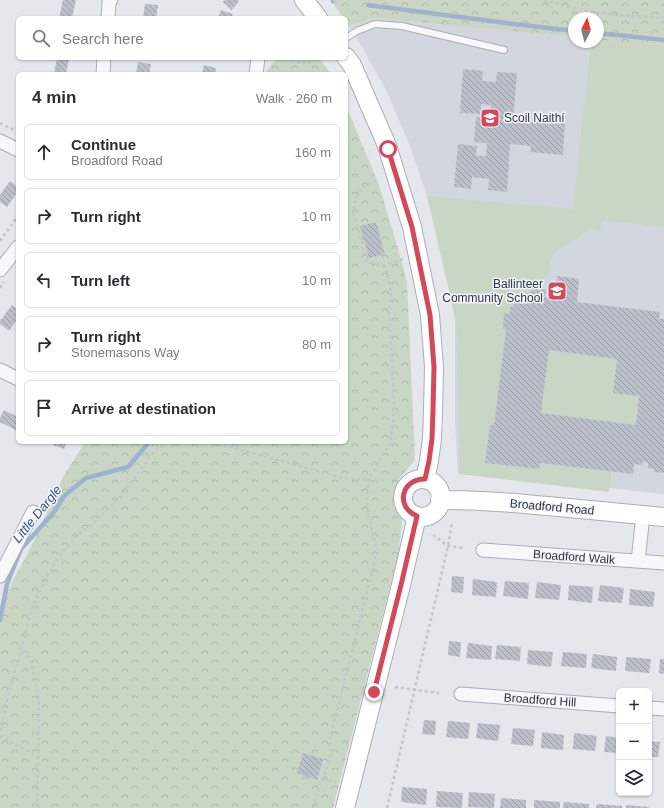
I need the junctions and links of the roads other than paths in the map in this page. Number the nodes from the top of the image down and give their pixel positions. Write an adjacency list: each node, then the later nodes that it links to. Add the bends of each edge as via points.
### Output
1 (111, 0): 3 (street)
2 (306, 1): 4 (street)
3 (108, 16)
4 (317, 16)
5 (348, 37): 6 (lane, via 375,24 402,26)
6 (504, 50)
7 (104, 60): 10 (street)
8 (258, 60): 11 (street)
9 (348, 60): 18 (street, via 385,140 412,227 430,315 434,367 433,417)
10 (103, 72)
11 (256, 72)
12 (0, 141): 13 (street)
13 (16, 149)
14 (16, 250): 15 (street)
15 (0, 270)
16 (0, 370): 17 (street)
17 (16, 378)
18 (425, 479): 19 (street, via 435,484); 22 (street, via 414,480 405,488 403,494 407,510)
19 (440, 500): 21 (street, Broadford Road, via 479,500); 22 (street, via 439,506 430,515)
20 (33, 512): 27 (street)
21 (643, 515): 23 (street, Broadford Road); 25 (street)
22 (417, 516): 32 (street)
23 (664, 517)
24 (483, 550): 25 (street, Broadford Walk)
25 (638, 561): 26 (street, Broadford Walk)
26 (664, 563)
27 (0, 576)
28 (461, 694): 29 (street, Broadford Hill)
29 (616, 706)
30 (652, 708): 31 (street)
31 (664, 709)
32 (344, 808)

